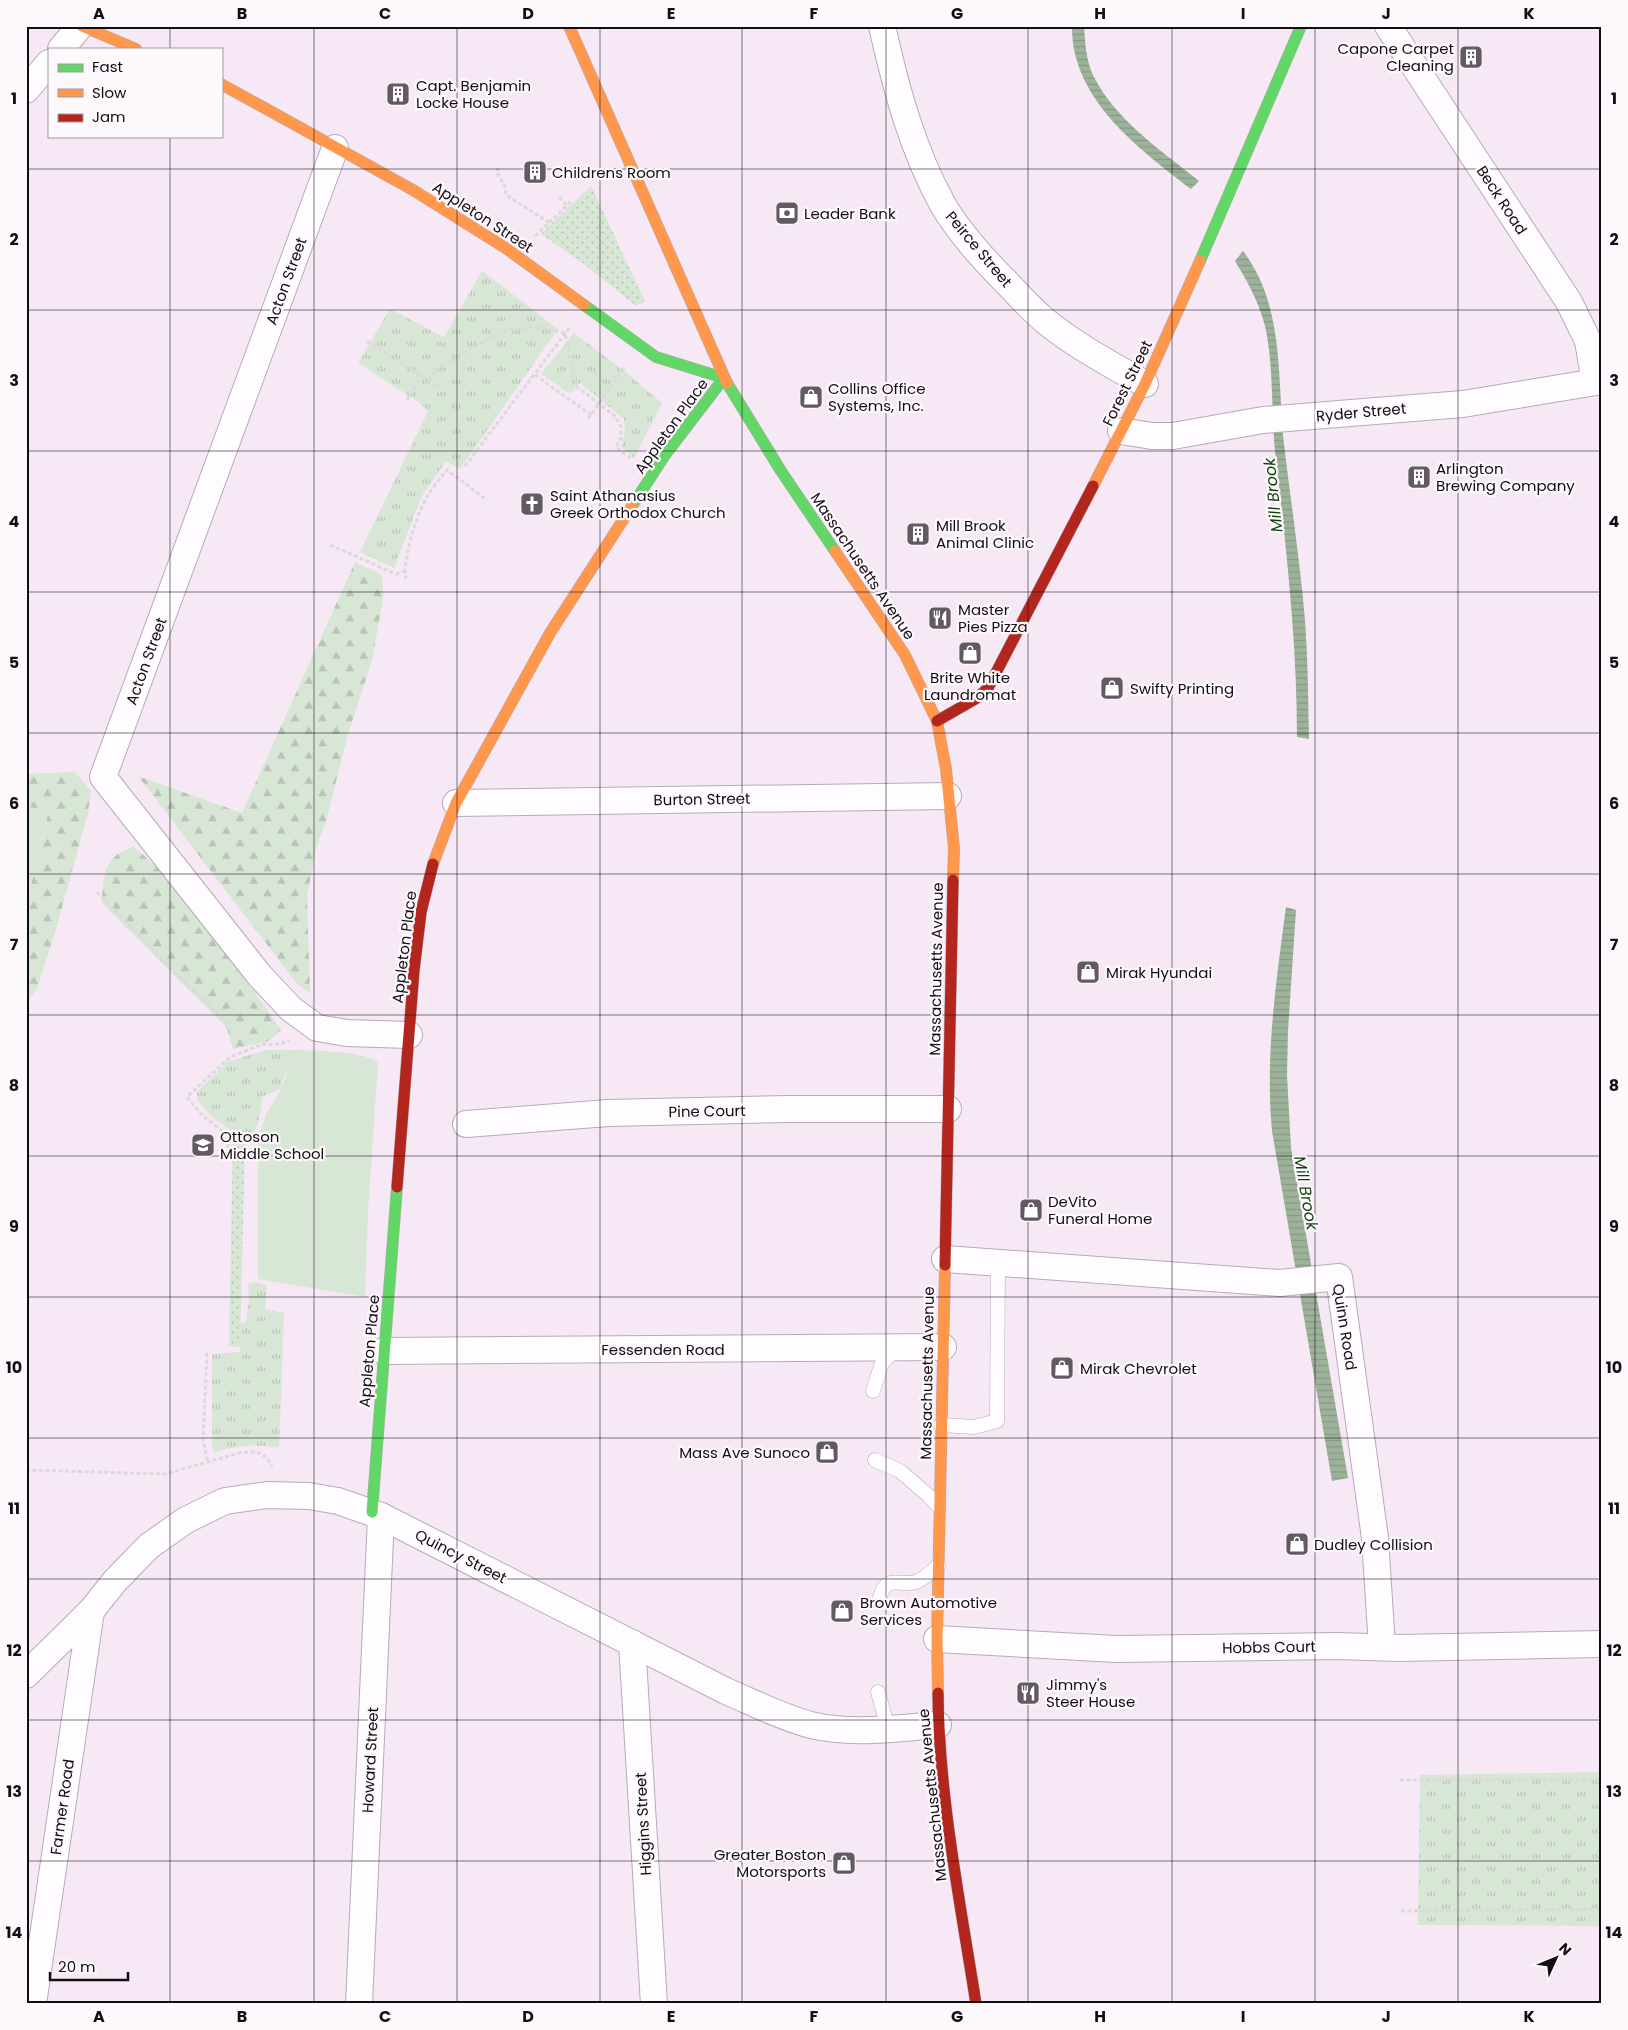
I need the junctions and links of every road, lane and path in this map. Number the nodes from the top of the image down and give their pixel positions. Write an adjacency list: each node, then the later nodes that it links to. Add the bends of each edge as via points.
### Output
1 (81, 26): 6 (street); 7 (street)
2 (882, 26): 27 (street, Peirce Street, via 903,110 915,143 927,174 956,224 994,271 1049,324)
3 (1301, 26): 27 (street, Forest Street)
4 (1388, 26): 26 (street, Beck Road, via 1569,302 1588,341)
5 (574, 28): 24 (street, Massachusetts Avenue)
6 (62, 48)
7 (134, 48)
8 (48, 64): 10 (street)
9 (222, 85): 11 (street, Appleton Street)
10 (26, 90)
11 (335, 148): 24 (street, Appleton Street, via 413,190 507,249 656,357); 45 (street, Acton Street, via 103,777 260,976 290,1009 317,1028 347,1033)
12 (499, 168): 16 (path, via 496,171 505,186 506,195)
13 (559, 197): 15 (path)
14 (572, 201): 15 (path)
15 (567, 206): 16 (path)
16 (550, 222): 17 (path)
17 (535, 236)
18 (573, 322): 19 (path)
19 (566, 333): 22 (path); 25 (path, via 536,327 509,330 436,370); 30 (path, via 576,386)
20 (367, 341): 23 (path)
21 (627, 364): 30 (path)
22 (535, 375): 31 (path); 35 (path)
23 (422, 376): 25 (path); 29 (path)
24 (724, 378): 40 (street, Massachusetts Avenue, via 781,471 905,655); 42 (street, Appleton Place, via 666,455 550,633)
25 (429, 381): 28 (path)
26 (1598, 382): 33 (street, Ryder Street, via 1463,404 1264,420 1173,436)
27 (1145, 384): 33 (street, Forest Street)
28 (437, 386)
29 (407, 400)
30 (598, 404): 31 (path); 34 (path, via 616,417 621,428 621,439 616,446)
31 (591, 415): 32 (path)
32 (588, 419)
33 (1121, 431): 40 (street, Forest Street, via 1048,578 990,685 980,696)
34 (638, 463)
35 (465, 466)
36 (487, 500): 38 (path, via 447,470 422,506)
37 (330, 544): 38 (path, via 396,574)
38 (404, 571): 39 (path)
39 (406, 579)
40 (937, 721): 41 (street, Massachusetts Avenue)
41 (948, 796): 42 (street, Burton Street); 47 (street, Massachusetts Avenue, via 954,848)
42 (456, 803): 45 (street, Appleton Place, via 434,858 420,912)
43 (97, 892): 44 (path)
44 (230, 1025)
45 (409, 1035): 54 (street, Appleton Place)
46 (296, 1040): 49 (path, via 262,1044 230,1056 187,1097 204,1117 228,1135)
47 (948, 1109): 48 (street, Pine Court, via 608,1113); 50 (street, Massachusetts Avenue)
48 (466, 1124)
49 (228, 1148)
50 (945, 1259): 51 (street, Quinn Road); 52 (street, Massachusetts Avenue)
51 (998, 1262): 57 (lane, via 997,1421 974,1428); 70 (street, Quinn Road, via 1292,1283 1339,1277 1375,1538)
52 (943, 1347): 53 (street, Fessenden Road); 57 (street, Massachusetts Avenue)
53 (898, 1348): 54 (street, Fessenden Road); 56 (lane, via 882,1364)
54 (384, 1351): 63 (street, Appleton Place)
55 (207, 1353): 59 (path, via 203,1440)
56 (873, 1391)
57 (942, 1425): 62 (street, Massachusetts Avenue)
58 (875, 1460): 62 (lane, via 900,1472)
59 (208, 1463): 60 (path, via 252,1452 267,1458); 61 (path, via 165,1474)
60 (272, 1467)
61 (26, 1470)
62 (940, 1508): 64 (street, Massachusetts Avenue)
63 (376, 1514): 66 (street, Quincy Street, via 338,1501 309,1496 267,1495 225,1501 186,1520 149,1546 115,1580); 68 (street, Quincy Street); 80 (street, Howard Street)
64 (938, 1566): 65 (lane, via 917,1581 890,1582); 67 (street, Massachusetts Avenue)
65 (880, 1597)
66 (91, 1611): 71 (street, Quincy Street); 79 (street, Farmer Road)
67 (937, 1639): 70 (street, Hobbs Court, via 1116,1649); 73 (street, Massachusetts Avenue)
68 (632, 1643): 74 (street, Quincy Street, via 774,1713 813,1725 852,1730); 81 (street, Higgins Street)
69 (1602, 1644): 70 (street, Hobbs Court)
70 (1382, 1647)
71 (26, 1675)
72 (878, 1692): 74 (lane)
73 (938, 1725): 74 (street, Quincy Street); 82 (street, Massachusetts Avenue, via 954,1866)
74 (888, 1728)
75 (1602, 1779): 76 (path)
76 (1400, 1780)
77 (1602, 1910): 78 (path)
78 (1401, 1911)
79 (33, 2004)
80 (359, 2004)
81 (654, 2004)
82 (976, 2004)

